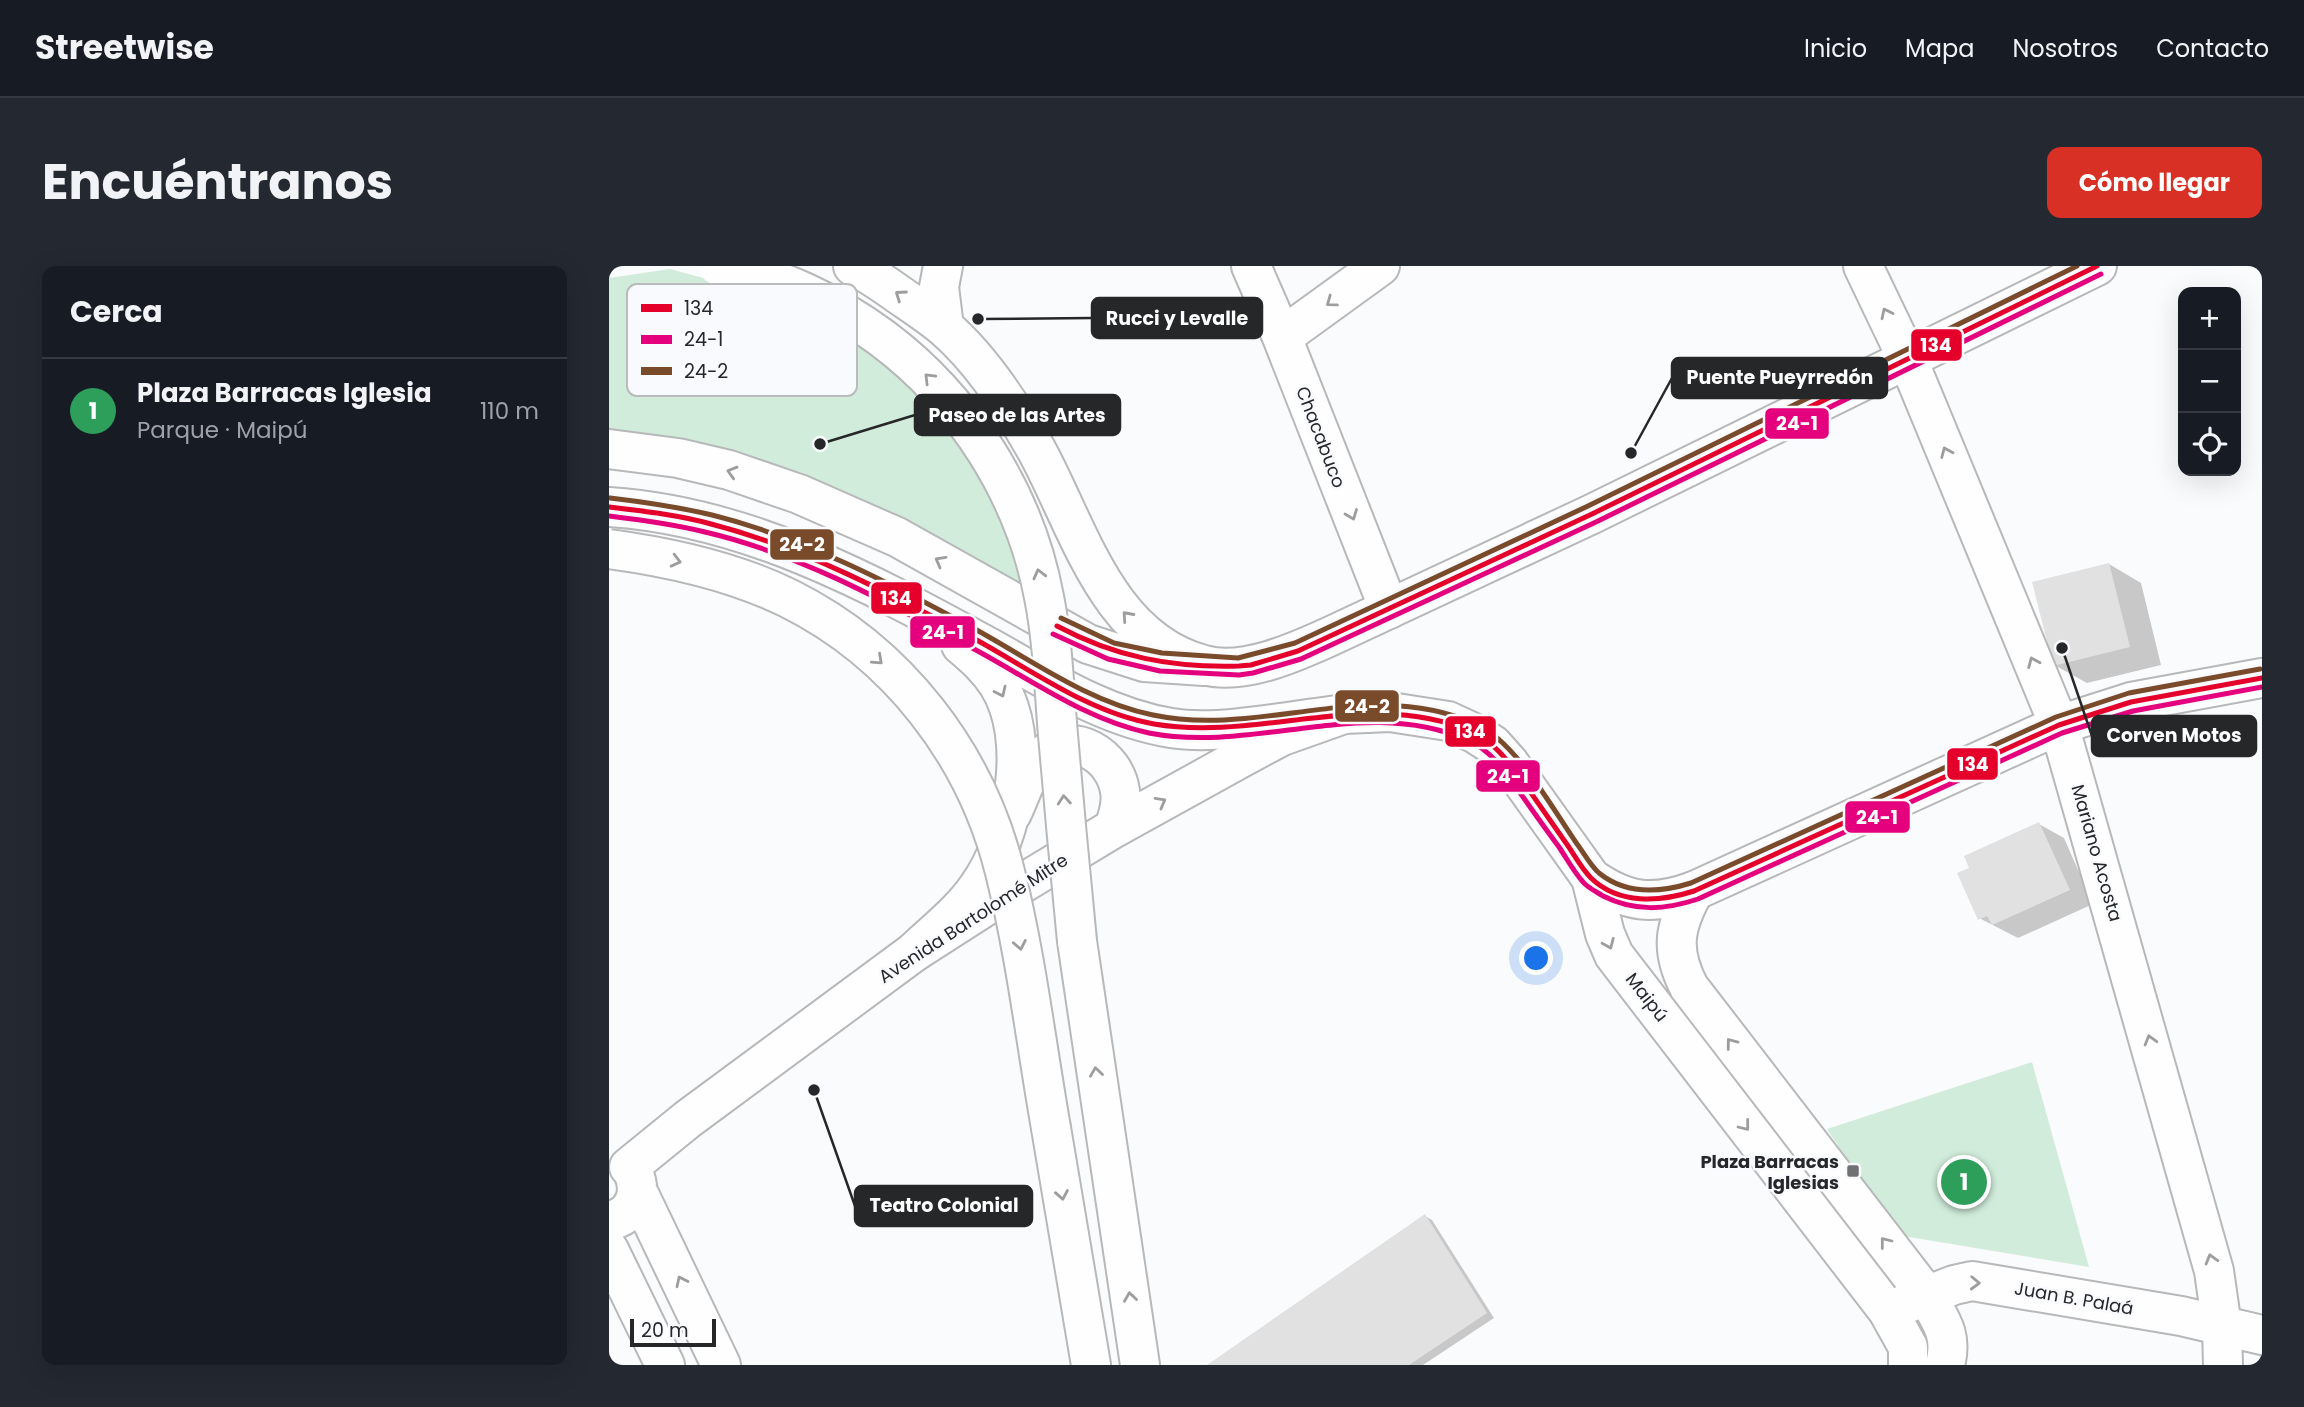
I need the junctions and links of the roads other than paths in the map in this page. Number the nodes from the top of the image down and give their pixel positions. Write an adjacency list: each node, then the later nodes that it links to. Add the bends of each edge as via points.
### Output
1 (718, 266): 8 (main road, one-way to 1, bridge)
2 (853, 266): 10 (main road, one-way to 2)
3 (943, 266): 10 (main road, via 939,287)
4 (1251, 266): 11 (main road, Chacabuco)
5 (1380, 266): 11 (main road, one-way to 11)
6 (1863, 266): 12 (main road, Mariano Acosta, one-way to 6)
7 (2097, 266): 12 (main road)
8 (780, 284)
9 (857, 320): 37 (main road, one-way to 9, bridge, via 1077,941 1045,598 1013,499 955,406 898,350)
10 (944, 327): 18 (main road, one-way to 10, via 1162,645 1118,605 1024,430 974,359)
11 (1282, 337): 17 (main road, Chacabuco, one-way to 17)
12 (1908, 360): 17 (main road); 21 (main road, Mariano Acosta, one-way to 12)
13 (609, 449): 18 (main road, one-way to 13, via 1144,662 1088,644 897,537 788,490 678,458)
14 (609, 507): 16 (main road, via 708,522 794,550)
15 (609, 549): 36 (main road, one-way to 36, bridge, via 707,569 787,598 860,643 901,680 938,724 975,786 1005,871)
16 (920, 609): 20 (main road, via 1092,703 1149,724 1218,729); 22 (main road, one-way to 22, via 979,660 1006,700 1017,755)
17 (1389, 609): 18 (main road, via 1298,651 1250,665)
18 (1204, 666)
19 (2262, 678): 21 (main road, via 2131,702)
20 (1344, 713): 23 (main road, Avenida Bartolomé Mitre, one-way to 20, via 1282,736); 24 (main road, Maipú, via 1390,712 1438,719 1493,745)
21 (2059, 725): 25 (main road); 32 (main road, Mariano Acosta, one-way to 21, via 2214,1271)
22 (1007, 825): 23 (main road, via 1037,762 1052,750 1076,745 1096,753 1114,774 1121,794); 26 (main road, via 989,872)
23 (1114, 828): 26 (main road, Avenida Bartolomé Mitre)
24 (1591, 878): 25 (main road, via 1609,891 1640,900 1673,899); 31 (main road, Maipú, one-way to 31, via 1614,955)
25 (1694, 891): 30 (main road, one-way to 25, via 1689,987 1678,967 1675,943 1677,927)
26 (914, 952): 27 (main road, Avenida Bartolomé Mitre, via 688,1119)
27 (625, 1172): 28 (main road, Avenida Bartolomé Mitre, via 636,1198 628,1212); 35 (main road, one-way to 27)
28 (609, 1221)
29 (609, 1250): 34 (main road)
30 (1927, 1296): 31 (main road, Juan B. Palaá); 32 (main road, Juan B. Palaá, one-way to 32, via 1972,1281); 39 (main road, via 1947,1332)
31 (1888, 1311): 38 (main road, Maipú, via 1908,1347)
32 (2222, 1326): 33 (main road, Juan B. Palaá); 40 (main road, Mariano Acosta)
33 (2262, 1335)
34 (665, 1365)
35 (721, 1365)
36 (1091, 1365)
37 (1140, 1365)
38 (1908, 1365)
39 (1945, 1365)
40 (2223, 1365)

